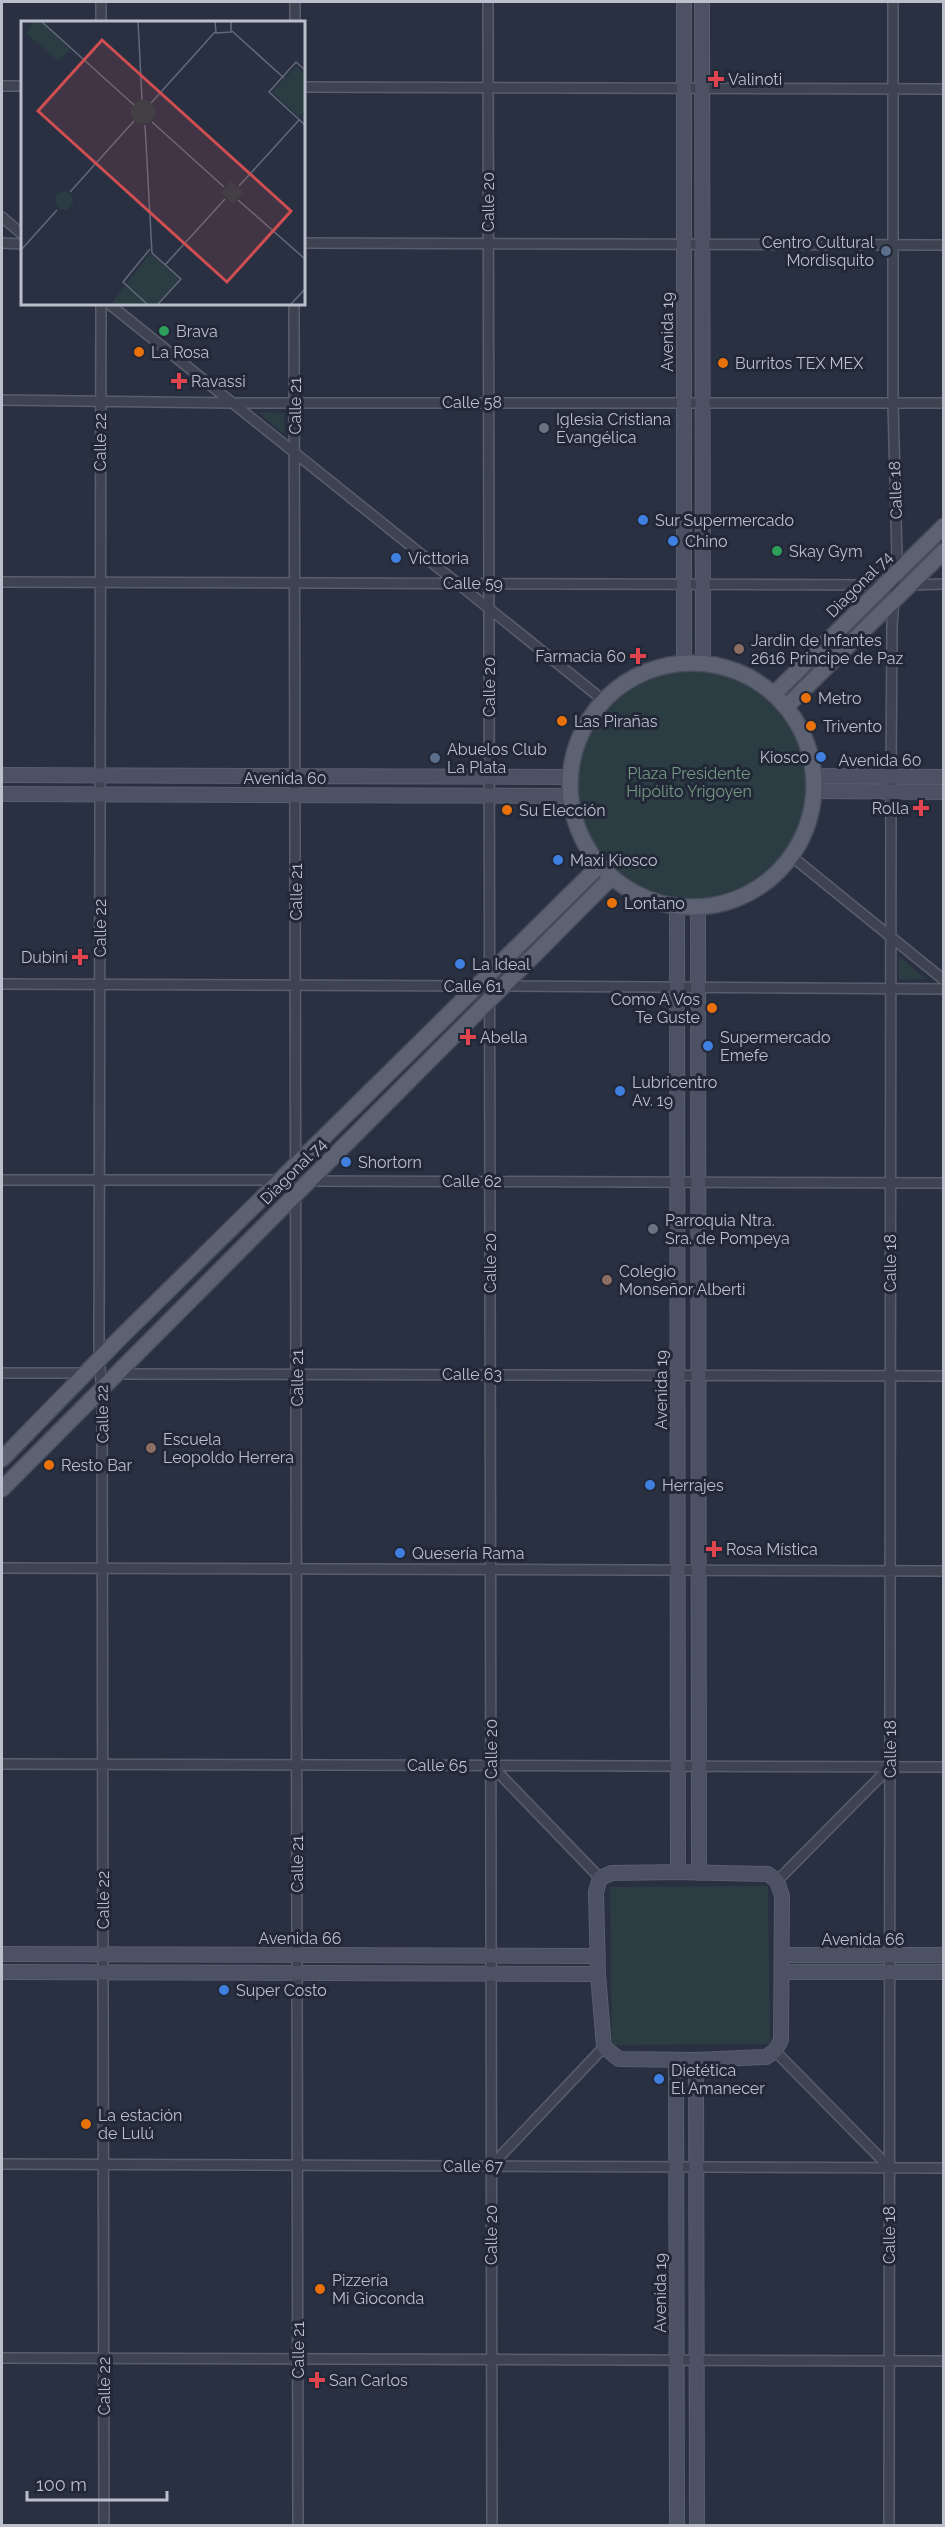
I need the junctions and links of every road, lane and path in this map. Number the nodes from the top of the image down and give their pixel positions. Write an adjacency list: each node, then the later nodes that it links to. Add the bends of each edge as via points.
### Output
1 (101, 2): 7 (street)
2 (295, 2): 8 (street)
3 (488, 2): 12 (street, Calle 20)
4 (684, 2): 13 (main road, Avenida 19)
5 (702, 2): 14 (main road)
6 (893, 2): 15 (street, Calle 18)
7 (101, 21)
8 (295, 21)
9 (2, 86): 10 (street)
10 (21, 86)
11 (304, 87): 12 (street)
12 (488, 87): 13 (street); 22 (street, Calle 20)
13 (684, 88): 14 (street); 23 (main road, Avenida 19)
14 (702, 88): 15 (street); 24 (main road)
15 (893, 89): 16 (street); 25 (street, Calle 18)
16 (944, 89)
17 (2, 217): 18 (street)
18 (21, 233)
19 (2, 243): 21 (street)
20 (304, 243): 22 (street)
21 (21, 244)
22 (488, 244): 23 (street); 33 (street, Calle 20)
23 (684, 245): 24 (street); 34 (main road, Avenida 19)
24 (703, 245): 25 (street); 35 (main road)
25 (892, 245): 26 (street); 37 (street, Calle 18)
26 (944, 245)
27 (101, 304): 31 (street, Calle 22)
28 (109, 304): 36 (street)
29 (294, 304): 32 (street, Calle 21)
30 (2, 400): 31 (street, Calle 58)
31 (100, 400): 36 (street, Calle 58); 43 (street, Calle 22)
32 (294, 401): 33 (street, Calle 58); 36 (street, Calle 58); 39 (street, Calle 21)
33 (489, 402): 34 (street, Calle 58); 45 (street, Calle 20)
34 (684, 402): 35 (street, Calle 58); 47 (main road, Avenida 19)
35 (703, 402): 37 (street, Calle 58); 48 (main road)
36 (232, 403): 39 (street)
37 (892, 403): 38 (street, Calle 58); 50 (street, Calle 18)
38 (944, 403)
39 (295, 453): 44 (street, Calle 21); 46 (street)
40 (944, 526): 50 (main road, Diagonal 74)
41 (944, 551): 50 (main road, Diagonal 74)
42 (2, 582): 43 (street, Calle 59)
43 (100, 582): 44 (street, Calle 59); 58 (street, Calle 22)
44 (294, 583): 46 (street, Calle 59); 59 (street, Calle 21)
45 (489, 583): 46 (street, Calle 59); 47 (street, Calle 59); 51 (street, Calle 20)
46 (458, 584): 51 (street)
47 (684, 584): 48 (street, Calle 59); 53 (main road, Avenida 19)
48 (703, 584): 50 (street, Calle 59); 52 (main road)
49 (944, 584): 50 (street, Calle 59)
50 (896, 586): 54 (main road, Diagonal 74); 56 (main road, Diagonal 74); 62 (street, Calle 18)
51 (490, 609): 55 (street); 60 (street, Calle 20)
52 (703, 660): 53 (main road); 54 (main road)
53 (684, 662): 55 (main road, via 639,676)
54 (775, 693): 56 (main road)
55 (603, 700): 61 (main road, via 579,735)
56 (788, 706): 64 (main road, via 804,739)
57 (2, 775): 58 (main road, Avenida 60)
58 (100, 775): 59 (main road, Avenida 60); 68 (street, Calle 22)
59 (294, 776): 60 (main road, Avenida 60); 69 (street, Calle 21)
60 (489, 777): 61 (main road, Avenida 60); 70 (street, Calle 20)
61 (569, 777): 71 (main road)
62 (891, 777): 63 (main road, Avenida 60); 64 (main road, Avenida 60); 65 (street, Calle 18)
63 (944, 777)
64 (816, 784): 65 (main road, Avenida 60); 72 (main road, via 813,813)
65 (891, 792): 66 (main road, Avenida 60); 77 (street, Calle 18)
66 (944, 792)
67 (2, 794): 68 (main road, Avenida 60)
68 (100, 794): 69 (main road, Avenida 60); 80 (street, Calle 22)
69 (296, 795): 70 (main road, Avenida 60); 81 (street, Calle 21)
70 (489, 795): 71 (main road, Avenida 60); 82 (street, Calle 20)
71 (569, 796): 73 (main road, via 578,833)
72 (790, 855): 76 (main road, via 767,879 736,897); 77 (street)
73 (599, 866): 74 (main road); 82 (main road, Diagonal 74)
74 (611, 878): 75 (main road, via 649,901); 82 (main road, Diagonal 74)
75 (677, 908): 76 (main road); 83 (main road, Avenida 19)
76 (698, 909): 84 (main road)
77 (891, 937): 78 (street); 85 (street, Calle 18)
78 (944, 980)
79 (2, 984): 80 (street, Calle 61)
80 (100, 985): 81 (street, Calle 61); 88 (street, Calle 22)
81 (296, 985): 82 (street, Calle 61); 89 (street, Calle 21)
82 (490, 986): 83 (street, Calle 61); 89 (main road, Diagonal 74); 90 (street, Calle 20)
83 (677, 987): 84 (street, Calle 61); 91 (main road, Avenida 19)
84 (698, 987): 85 (street, Calle 61); 92 (main road)
85 (891, 987): 86 (street, Calle 61); 93 (street, Calle 18)
86 (944, 988)
87 (2, 1180): 88 (street, Calle 62)
88 (99, 1180): 89 (street, Calle 62); 96 (street, Calle 22)
89 (296, 1180): 90 (street, Calle 62); 96 (main road, Diagonal 74); 97 (main road, Diagonal 74); 98 (street, Calle 21)
90 (490, 1182): 91 (street, Calle 62); 99 (street, Calle 20)
91 (678, 1182): 92 (street, Calle 62); 100 (main road, Avenida 19)
92 (698, 1182): 93 (street, Calle 62); 101 (main road)
93 (891, 1183): 94 (street, Calle 62); 102 (street, Calle 18)
94 (944, 1183)
95 (2, 1373): 96 (street)
96 (97, 1373): 97 (main road, Diagonal 74); 104 (main road, Diagonal 74); 105 (main road, Diagonal 74); 107 (street, Calle 22)
97 (116, 1374): 98 (street, Calle 63)
98 (297, 1374): 99 (street, Calle 63); 108 (street, Calle 21)
99 (490, 1375): 100 (street, Calle 63); 109 (street, Calle 20)
100 (678, 1375): 101 (street, Calle 63); 110 (main road, Avenida 19)
101 (698, 1375): 102 (street, Calle 63); 111 (main road)
102 (890, 1376): 103 (street, Calle 63); 112 (street, Calle 18)
103 (944, 1376)
104 (2, 1459)
105 (2, 1489)
106 (2, 1568): 107 (street)
107 (103, 1568): 108 (street); 115 (street, Calle 22)
108 (297, 1569): 109 (street); 116 (street, Calle 21)
109 (490, 1570): 110 (street); 117 (street, Calle 20)
110 (678, 1570): 111 (street); 118 (main road, Avenida 19)
111 (699, 1571): 112 (street); 119 (main road)
112 (890, 1571): 113 (street); 120 (street, Calle 18)
113 (944, 1571)
114 (2, 1764): 115 (street, Calle 65)
115 (103, 1764): 116 (street, Calle 65); 127 (street, Calle 22)
116 (297, 1765): 117 (street, Calle 65); 128 (street, Calle 21)
117 (490, 1765): 118 (street, Calle 65); 124 (street); 129 (street, Calle 20)
118 (678, 1766): 119 (street, Calle 65); 122 (main road, Avenida 19)
119 (699, 1766): 120 (street, Calle 65); 123 (main road)
120 (890, 1767): 121 (street, Calle 65); 125 (street); 131 (street, Calle 18)
121 (944, 1767)
122 (678, 1872): 123 (main road); 124 (main road, via 612,1873)
123 (699, 1872): 125 (main road, via 768,1874)
124 (600, 1878): 133 (main road, via 596,1892)
125 (777, 1881): 130 (main road, via 782,1896)
126 (2, 1954): 127 (main road, Avenida 66)
127 (103, 1954): 128 (main road, Avenida 66); 135 (street, Calle 22)
128 (297, 1955): 129 (main road, Avenida 66); 139 (street, Calle 21)
129 (491, 1955): 133 (main road, Avenida 66); 140 (street, Calle 20)
130 (783, 1955): 131 (main road, Avenida 66); 136 (main road)
131 (890, 1955): 132 (main road, Avenida 66); 137 (street, Calle 18)
132 (944, 1955)
133 (598, 1956): 141 (main road)
134 (2, 1972): 135 (main road)
135 (103, 1972): 139 (main road); 147 (street, Calle 22)
136 (783, 1972): 137 (main road, Avenida 66); 143 (main road, via 781,2040)
137 (890, 1972): 138 (main road, Avenida 66); 152 (street, Calle 18)
138 (944, 1972)
139 (297, 1973): 140 (main road); 148 (street, Calle 21)
140 (491, 1974): 141 (main road); 149 (street, Calle 20)
141 (598, 1974): 142 (main road)
142 (604, 2047): 144 (main road, via 619,2058); 149 (street)
143 (775, 2051): 145 (main road, via 766,2057); 152 (street)
144 (676, 2060): 145 (main road); 150 (main road, Avenida 19)
145 (696, 2060): 151 (main road)
146 (2, 2164): 147 (street, Calle 67)
147 (104, 2165): 148 (street, Calle 67); 155 (street, Calle 22)
148 (298, 2165): 149 (street, Calle 67); 156 (street, Calle 21)
149 (491, 2166): 150 (street, Calle 67); 157 (street, Calle 20)
150 (677, 2167): 151 (street, Calle 67); 158 (main road, Avenida 19)
151 (697, 2167): 152 (street, Calle 67); 159 (main road)
152 (889, 2167): 153 (street, Calle 67); 160 (street, Calle 18)
153 (944, 2168)
154 (2, 2358): 155 (street)
155 (104, 2358): 156 (street); 162 (street, Calle 22)
156 (298, 2359): 157 (street); 163 (street, Calle 21)
157 (491, 2360): 158 (street); 164 (street, Calle 20)
158 (677, 2360): 159 (street); 165 (main road, Avenida 19)
159 (697, 2361): 160 (street); 166 (main road)
160 (889, 2361): 161 (street); 167 (street, Calle 18)
161 (944, 2361)
162 (104, 2526)
163 (298, 2526)
164 (492, 2526)
165 (677, 2526)
166 (697, 2526)
167 (889, 2526)

